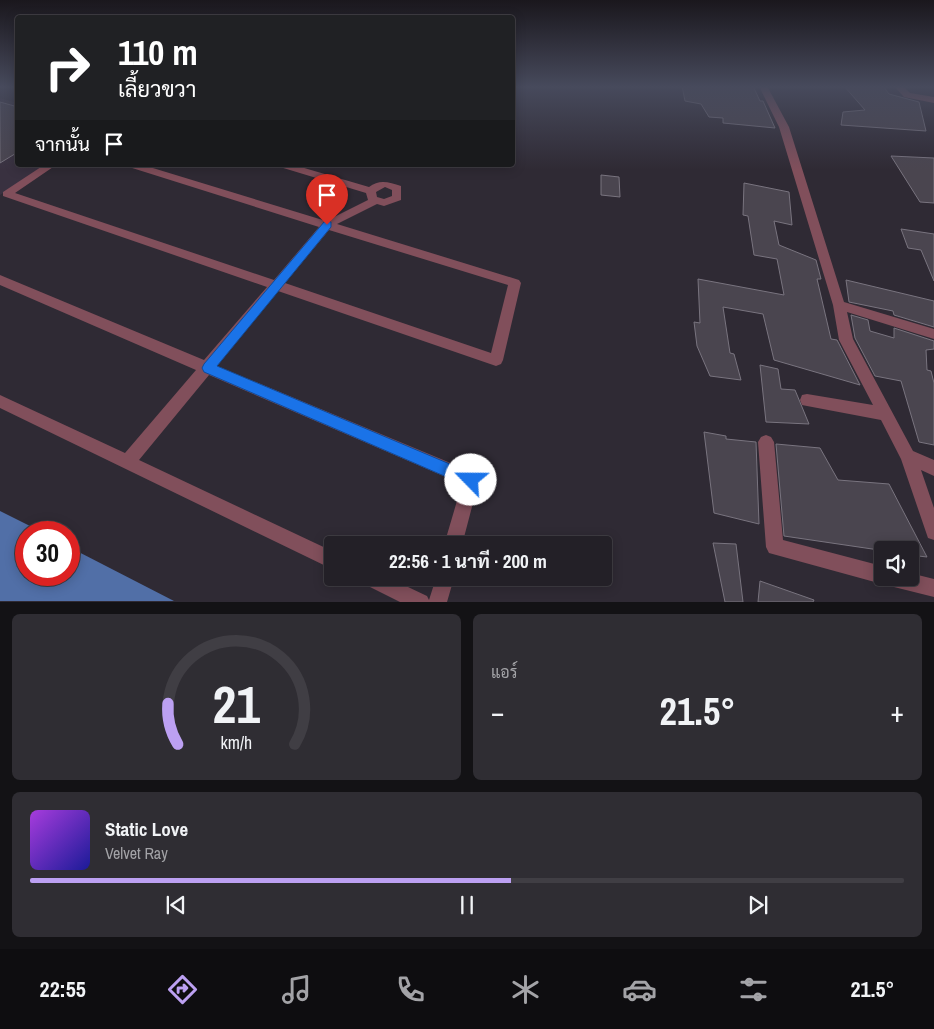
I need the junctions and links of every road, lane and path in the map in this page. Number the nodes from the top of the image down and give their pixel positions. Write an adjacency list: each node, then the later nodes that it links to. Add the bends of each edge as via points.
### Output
1 (777, 114): 8 (street)
2 (48, 167): 7 (street, via 7,194)
3 (138, 167): 5 (street)
4 (290, 167): 5 (street, via 373,196)
5 (327, 225): 7 (street); 7 (street, via 515,283 496,360)
6 (0, 280): 10 (street)
7 (277, 285): 10 (street)
8 (839, 305): 9 (street); 13 (street, via 846,340)
9 (934, 334)
10 (208, 368): 16 (street); 19 (street, via 471,480)
11 (807, 400): 13 (street)
12 (0, 401): 16 (street)
13 (884, 414): 15 (street)
14 (766, 442): 21 (street, via 775,547)
15 (908, 456): 17 (street); 18 (street)
16 (127, 462): 20 (street)
17 (934, 468)
18 (934, 532)
19 (455, 536)
20 (324, 556)
21 (874, 572)
22 (919, 584): 25 (street)
23 (387, 586): 26 (street)
24 (442, 586): 27 (street)
25 (934, 588)
26 (421, 602)
27 (438, 602)

